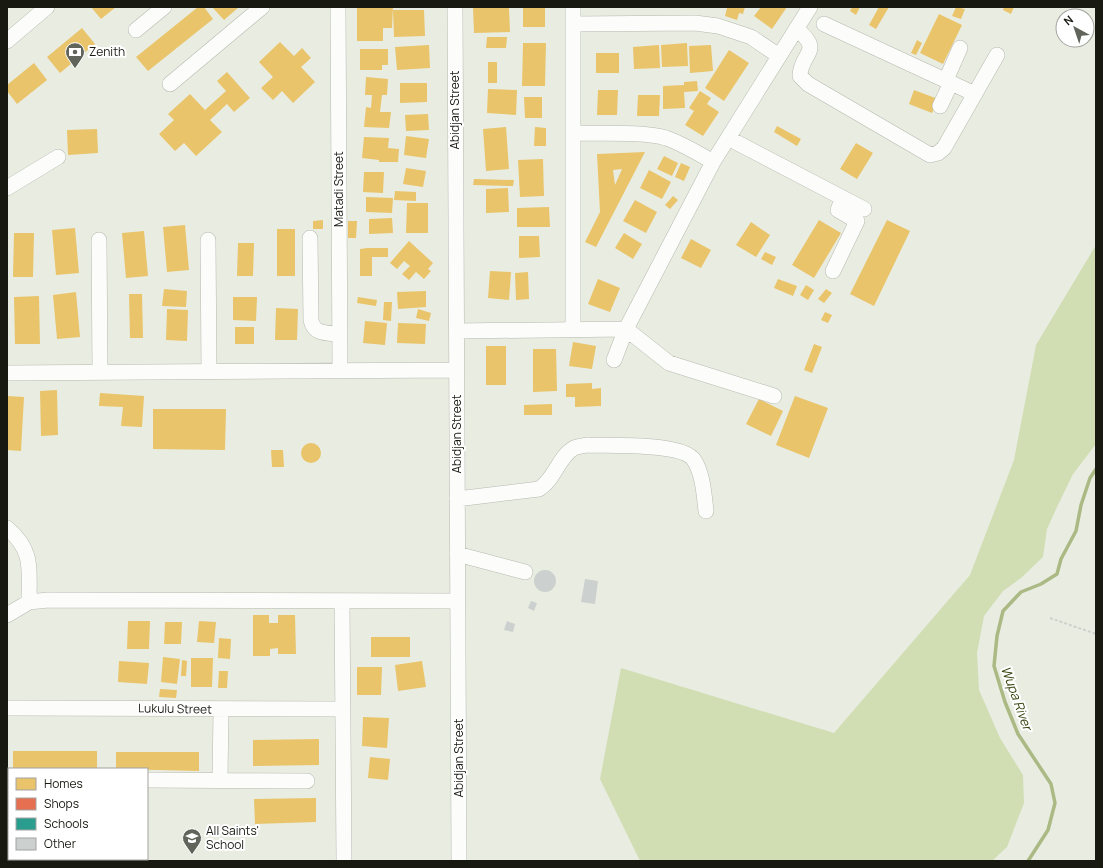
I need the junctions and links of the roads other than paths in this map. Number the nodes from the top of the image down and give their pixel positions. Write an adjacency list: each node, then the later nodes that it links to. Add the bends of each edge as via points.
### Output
1 (47, 7): 12 (street)
2 (164, 7): 11 (street)
3 (262, 7): 17 (street)
4 (338, 7): 34 (street, Matadi Street)
5 (455, 7): 33 (street, Abidjan Street)
6 (573, 7): 8 (street)
7 (810, 7): 10 (street)
8 (573, 24): 15 (street, via 695,23 718,26 751,37); 20 (street)
9 (824, 24): 16 (street)
10 (796, 29): 15 (street); 18 (street, via 806,37 810,45 810,53 800,67 800,76 808,84 930,155 944,148)
11 (136, 30)
12 (7, 41)
13 (960, 48): 16 (street)
14 (997, 55): 18 (street)
15 (779, 56): 21 (street)
16 (949, 82): 18 (street); 19 (street)
17 (170, 84)
18 (975, 94)
19 (940, 106)
20 (574, 133): 23 (street, via 665,138); 32 (street)
21 (728, 138): 23 (street); 25 (street)
22 (58, 157): 24 (street)
23 (713, 162): 31 (street)
24 (7, 188)
25 (843, 198): 26 (street); 30 (street, via 838,210 857,221)
26 (864, 209)
27 (310, 238): 34 (street, via 312,327 319,332)
28 (99, 240): 38 (street)
29 (208, 240): 39 (street)
30 (833, 271)
31 (626, 328): 32 (street); 35 (street); 41 (street, via 669,363)
32 (573, 329): 33 (street)
33 (457, 331): 37 (street, Abidjan Street)
34 (340, 334): 36 (street, Matadi Street)
35 (614, 360)
36 (340, 370): 37 (street); 39 (street)
37 (456, 370): 42 (street, Abidjan Street)
38 (100, 372): 39 (street); 40 (street)
39 (209, 372)
40 (7, 373)
41 (774, 396)
42 (457, 499): 43 (street, via 539,489 547,484 565,456 574,448 587,445 671,448 684,452 694,460 703,486); 45 (street, Abidjan Street)
43 (706, 511)
44 (7, 528): 49 (street, via 20,539 29,559)
45 (457, 554): 46 (street); 48 (street, Abidjan Street)
46 (525, 572)
47 (342, 601): 48 (street); 49 (street, via 190,599); 52 (street)
48 (458, 601): 58 (street, Abidjan Street)
49 (30, 602): 50 (street)
50 (7, 616)
51 (7, 708): 53 (street, Lukulu Street)
52 (343, 709): 53 (street, Lukulu Street); 57 (street)
53 (221, 710): 55 (street)
54 (148, 780): 55 (street)
55 (220, 780): 56 (street)
56 (307, 781)
57 (344, 861)
58 (459, 861)

